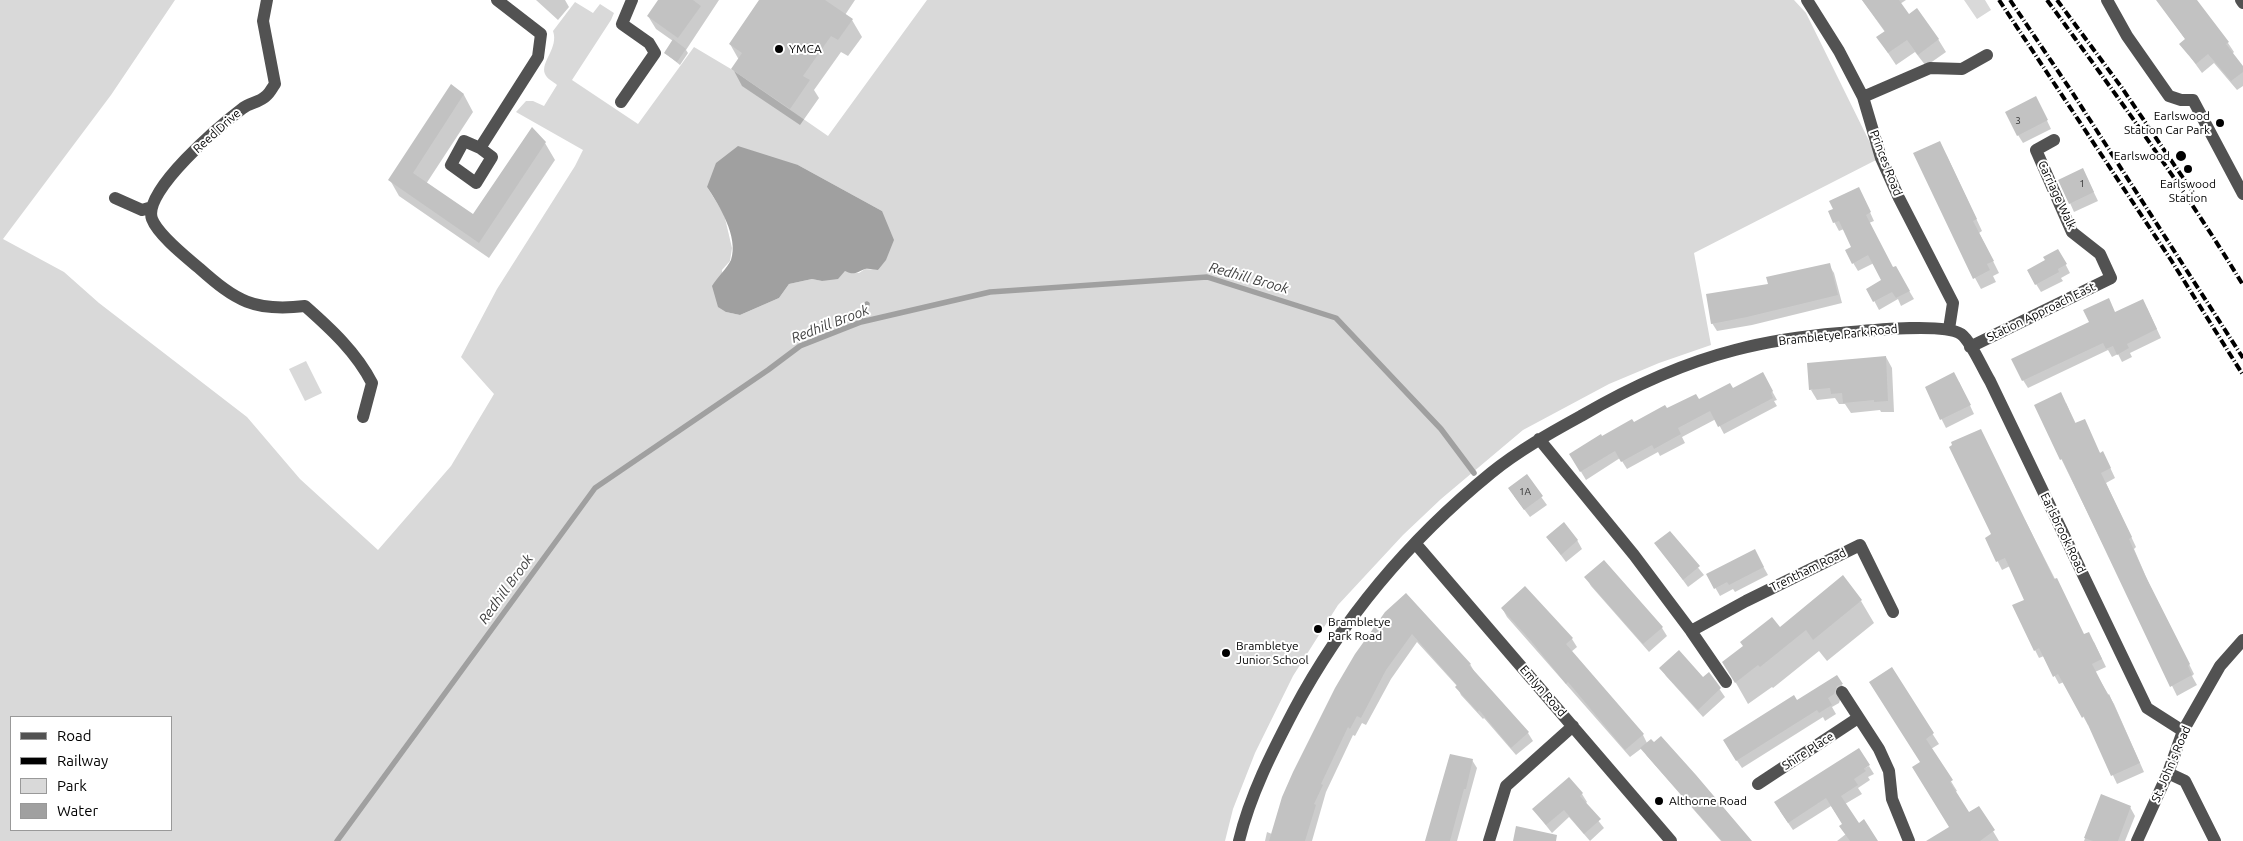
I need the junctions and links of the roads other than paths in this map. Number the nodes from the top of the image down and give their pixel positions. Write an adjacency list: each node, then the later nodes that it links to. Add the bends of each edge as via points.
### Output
1 (267, 0): 15 (street, Reed Drive, via 263,21 275,84 266,97 245,106 210,135 157,193)
2 (497, 0): 12 (street, via 541,34 538,57)
3 (632, 0): 10 (street, via 622,24 652,46 655,53)
4 (1807, 0): 9 (street, Princes Road)
5 (2107, 0): 13 (street, via 2127,36 2169,96 2194,100)
6 (2241, 0): 7 (street)
7 (2243, 3)
8 (1986, 55): 9 (street, via 1962,69 1930,68)
9 (1863, 98): 17 (street, Princes Road, via 1885,166 1953,303)
10 (621, 102)
11 (2054, 140): 16 (street, Carriage Walk, via 2036,150 2072,232 2100,254)
12 (480, 148)
13 (2243, 194)
14 (115, 198): 15 (street, via 142,210)
15 (152, 206): 19 (street, via 152,218 160,230 214,281 248,304 267,308 304,306 331,329 362,363 372,383)
16 (2111, 278): 18 (street, Station Approach East)
17 (1950, 329): 18 (street, Earlsbrook Road, via 1962,335); 20 (street, Brambletye Park Road, via 1877,329 1791,338 1734,350 1668,372 1614,397)
18 (1970, 347): 29 (street, Earlsbrook Road, via 1990,381 2147,708)
19 (363, 417)
20 (1539, 440): 21 (street, Brambletye Park Road, via 1492,472); 23 (street)
21 (1414, 542): 28 (street, Emlyn Road); 32 (street, Brambletye Park Road, via 1365,599 1313,674 1264,770 1244,819)
22 (1893, 612): 23 (street, Trentham Road, via 1860,545 1746,600)
23 (1692, 631): 25 (street)
24 (2243, 640): 29 (street, St. John's Road, via 2220,666)
25 (1726, 682)
26 (1842, 692): 27 (street)
27 (1858, 718): 31 (street, Shire Place); 35 (street, via 1889,771 1892,799)
28 (1573, 726): 33 (street, via 1506,786); 34 (street, Emlyn Road)
29 (2183, 731): 30 (street, St. John's Road)
30 (2168, 773): 36 (street, St. John's Road); 37 (street, via 2185,781)
31 (1758, 784)
32 (1239, 841)
33 (1488, 841)
34 (1671, 841)
35 (1909, 841)
36 (2137, 841)
37 (2215, 841)

